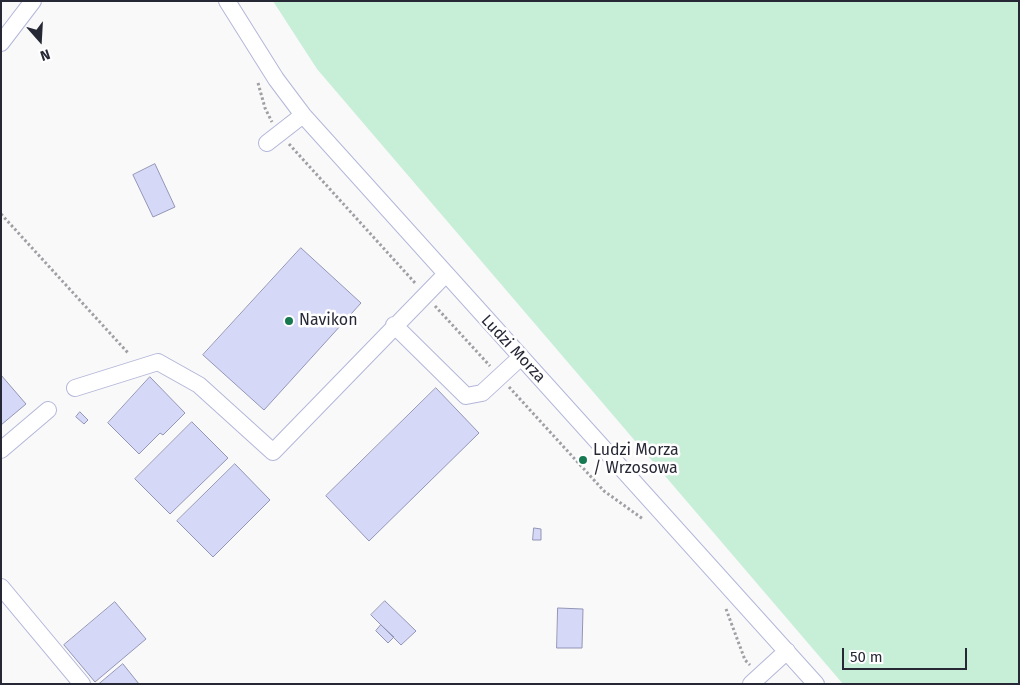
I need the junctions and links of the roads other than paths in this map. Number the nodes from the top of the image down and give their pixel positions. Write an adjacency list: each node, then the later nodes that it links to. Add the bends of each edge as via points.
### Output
1 (33, 1): 3 (street)
2 (227, 1): 4 (street, Ludzi Morza)
3 (1, 42)
4 (303, 115): 5 (street); 6 (street, Ludzi Morza)
5 (273, 138)
6 (445, 275): 7 (street); 8 (street, Ludzi Morza)
7 (394, 325): 8 (street, via 466,396 482,393); 9 (street, via 273,452 199,385 158,362)
8 (521, 357): 13 (street, Ludzi Morza)
9 (75, 388)
10 (48, 410): 11 (street)
11 (1, 450)
12 (1, 586): 15 (street)
13 (787, 652): 14 (street); 16 (street, Ludzi Morza)
14 (755, 680)
15 (82, 684)
16 (816, 684)

